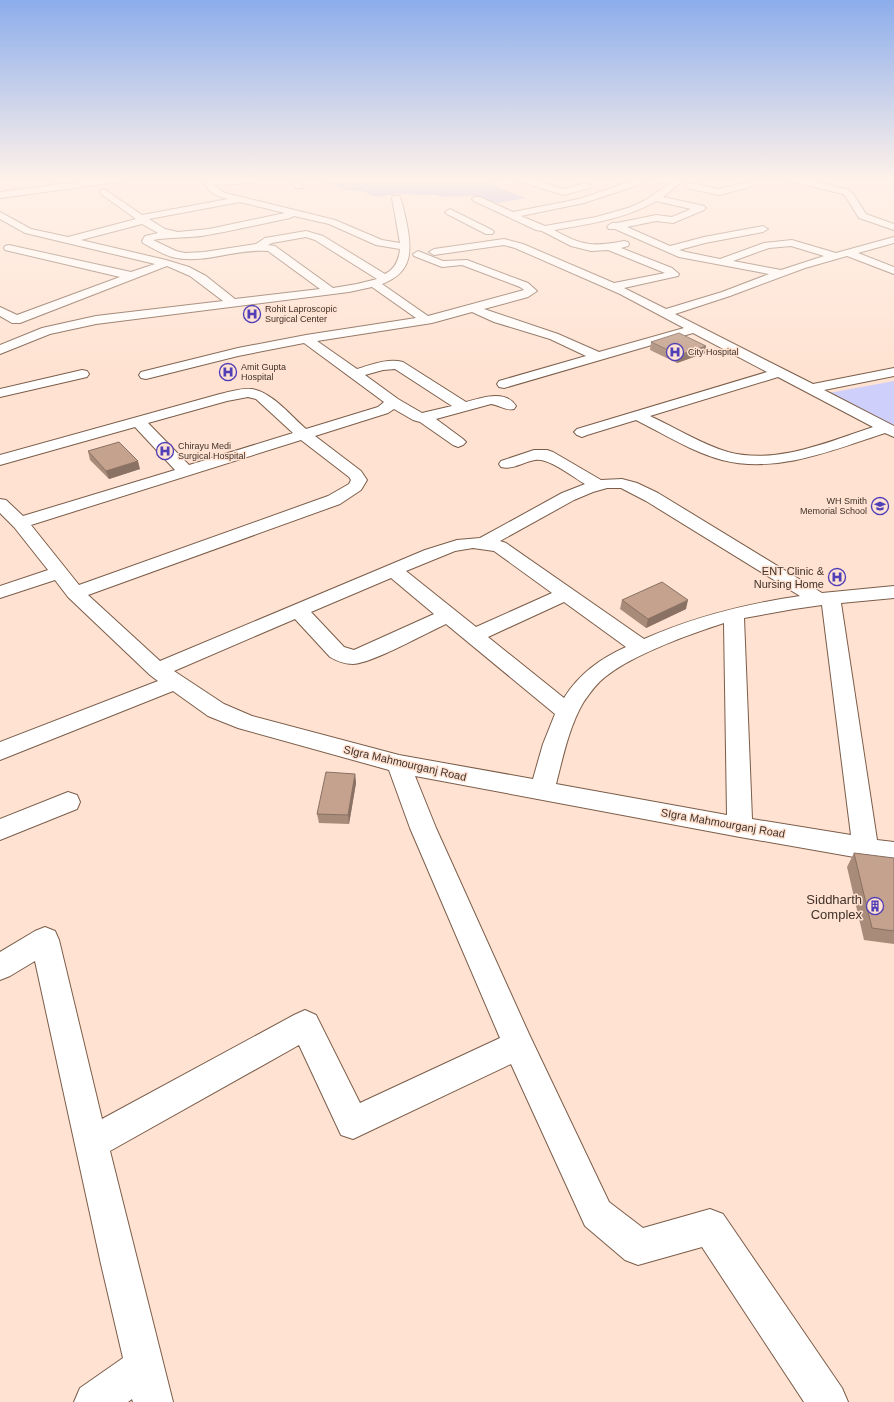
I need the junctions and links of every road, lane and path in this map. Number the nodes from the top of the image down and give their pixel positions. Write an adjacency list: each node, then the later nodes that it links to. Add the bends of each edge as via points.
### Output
1 (83, 243): 27 (street)
2 (152, 243): 17 (street, via 173,254 185,256)
3 (263, 243): 17 (street)
4 (328, 243): 31 (street)
5 (382, 243): 20 (street)
6 (405, 243): 20 (street)
7 (459, 243): 23 (street)
8 (470, 243): 25 (street, via 478,256)
9 (509, 243): 33 (street)
10 (572, 243): 18 (street, via 589,249)
11 (629, 243): 18 (street)
12 (655, 243): 21 (street)
13 (691, 243): 21 (street)
14 (788, 243): 26 (street, via 768,245)
15 (795, 243): 24 (street)
16 (882, 243): 22 (street)
17 (259, 247): 34 (street, via 274,249)
18 (610, 247): 33 (street, via 674,274)
19 (9, 248): 30 (street)
20 (406, 248): 23 (street); 31 (street, via 399,269)
21 (669, 249): 26 (street, via 695,258)
22 (847, 253): 24 (street); 28 (street)
23 (418, 254): 25 (street, via 442,264)
24 (834, 256): 29 (street)
25 (462, 262): 36 (street, via 531,289 524,295)
26 (719, 262): 29 (street)
27 (166, 263): 30 (street); 35 (street, via 195,273)
28 (894, 271)
29 (781, 273): 38 (street)
30 (132, 276): 39 (street)
31 (385, 279): 32 (street)
32 (373, 283): 34 (street); 40 (street)
33 (612, 286): 38 (street)
34 (330, 291): 35 (street)
35 (232, 303): 42 (street, via 108,318)
36 (475, 309): 40 (street); 45 (street, via 497,319 540,331)
37 (0, 311): 39 (street)
38 (666, 313): 41 (street)
39 (16, 320): 42 (street)
40 (426, 320): 43 (street)
41 (693, 329): 45 (street); 46 (street)
42 (46, 331): 44 (street)
43 (306, 339): 49 (street); 50 (street, via 238,352)
44 (0, 350)
45 (598, 357): 51 (street)
46 (780, 372): 52 (street); 57 (street)
47 (894, 372): 52 (street)
48 (82, 374): 53 (street)
49 (355, 374): 54 (street); 56 (street, via 382,366 398,365)
50 (146, 375)
51 (504, 384)
52 (810, 389): 60 (street)
53 (0, 394)
54 (393, 402): 58 (street); 62 (street, via 383,410)
55 (509, 406): 56 (street, via 502,401 491,400)
56 (464, 407): 58 (street)
57 (637, 415): 60 (street, via 707,449 727,456 758,460 780,459); 61 (street)
58 (424, 418): 63 (street)
59 (138, 421): 62 (street, via 236,395 257,393); 64 (street); 66 (street)
60 (890, 430)
61 (582, 432)
62 (302, 434): 66 (street); 75 (street, via 355,474 359,480 355,487 334,500)
63 (458, 442)
64 (0, 460)
65 (508, 464): 67 (street, via 534,455 547,455)
66 (186, 471): 69 (street)
67 (599, 485): 70 (street, via 575,493); 77 (street, via 620,483 630,486)
68 (0, 504): 69 (street, SIgra Mahmourganj Road)
69 (20, 523): 72 (street, SIgra Mahmourganj Road)
70 (484, 543): 71 (street, via 464,543 446,548); 76 (street, via 500,548)
71 (393, 570): 78 (street); 80 (street)
72 (58, 573): 73 (street); 75 (street, SIgra Mahmourganj Road)
73 (0, 592)
74 (894, 592): 77 (street)
75 (75, 593): 83 (street, SIgra Mahmourganj Road)
76 (565, 594): 81 (street); 82 (street)
77 (826, 600): 79 (street); 91 (street)
78 (298, 610): 80 (street, via 337,652 354,657); 83 (street)
79 (734, 614): 82 (street, via 668,636); 89 (street)
80 (448, 615): 81 (street)
81 (474, 636): 84 (street)
82 (642, 648): 84 (street, via 594,675 571,703)
83 (165, 677): 85 (street); 86 (street, SIgra Mahmourganj Road, via 216,710 246,722)
84 (567, 712): 87 (street, via 560,726)
85 (0, 752)
86 (399, 764): 87 (street, SIgra Mahmourganj Road); 94 (street, via 423,828)
87 (542, 790): 89 (street, SIgra Mahmourganj Road)
88 (68, 802): 90 (street)
89 (740, 827): 91 (street, SIgra Mahmourganj Road)
90 (0, 830)
91 (865, 848): 92 (street, SIgra Mahmourganj Road)
92 (894, 853)
93 (0, 967): 95 (street, via 45,940)
94 (518, 1045): 95 (street, via 353,1123 305,1025); 98 (street, via 597,1214 638,1247 710,1227)
95 (91, 1143): 96 (street)
96 (149, 1385): 97 (street)
97 (94, 1402)
98 (828, 1402)

